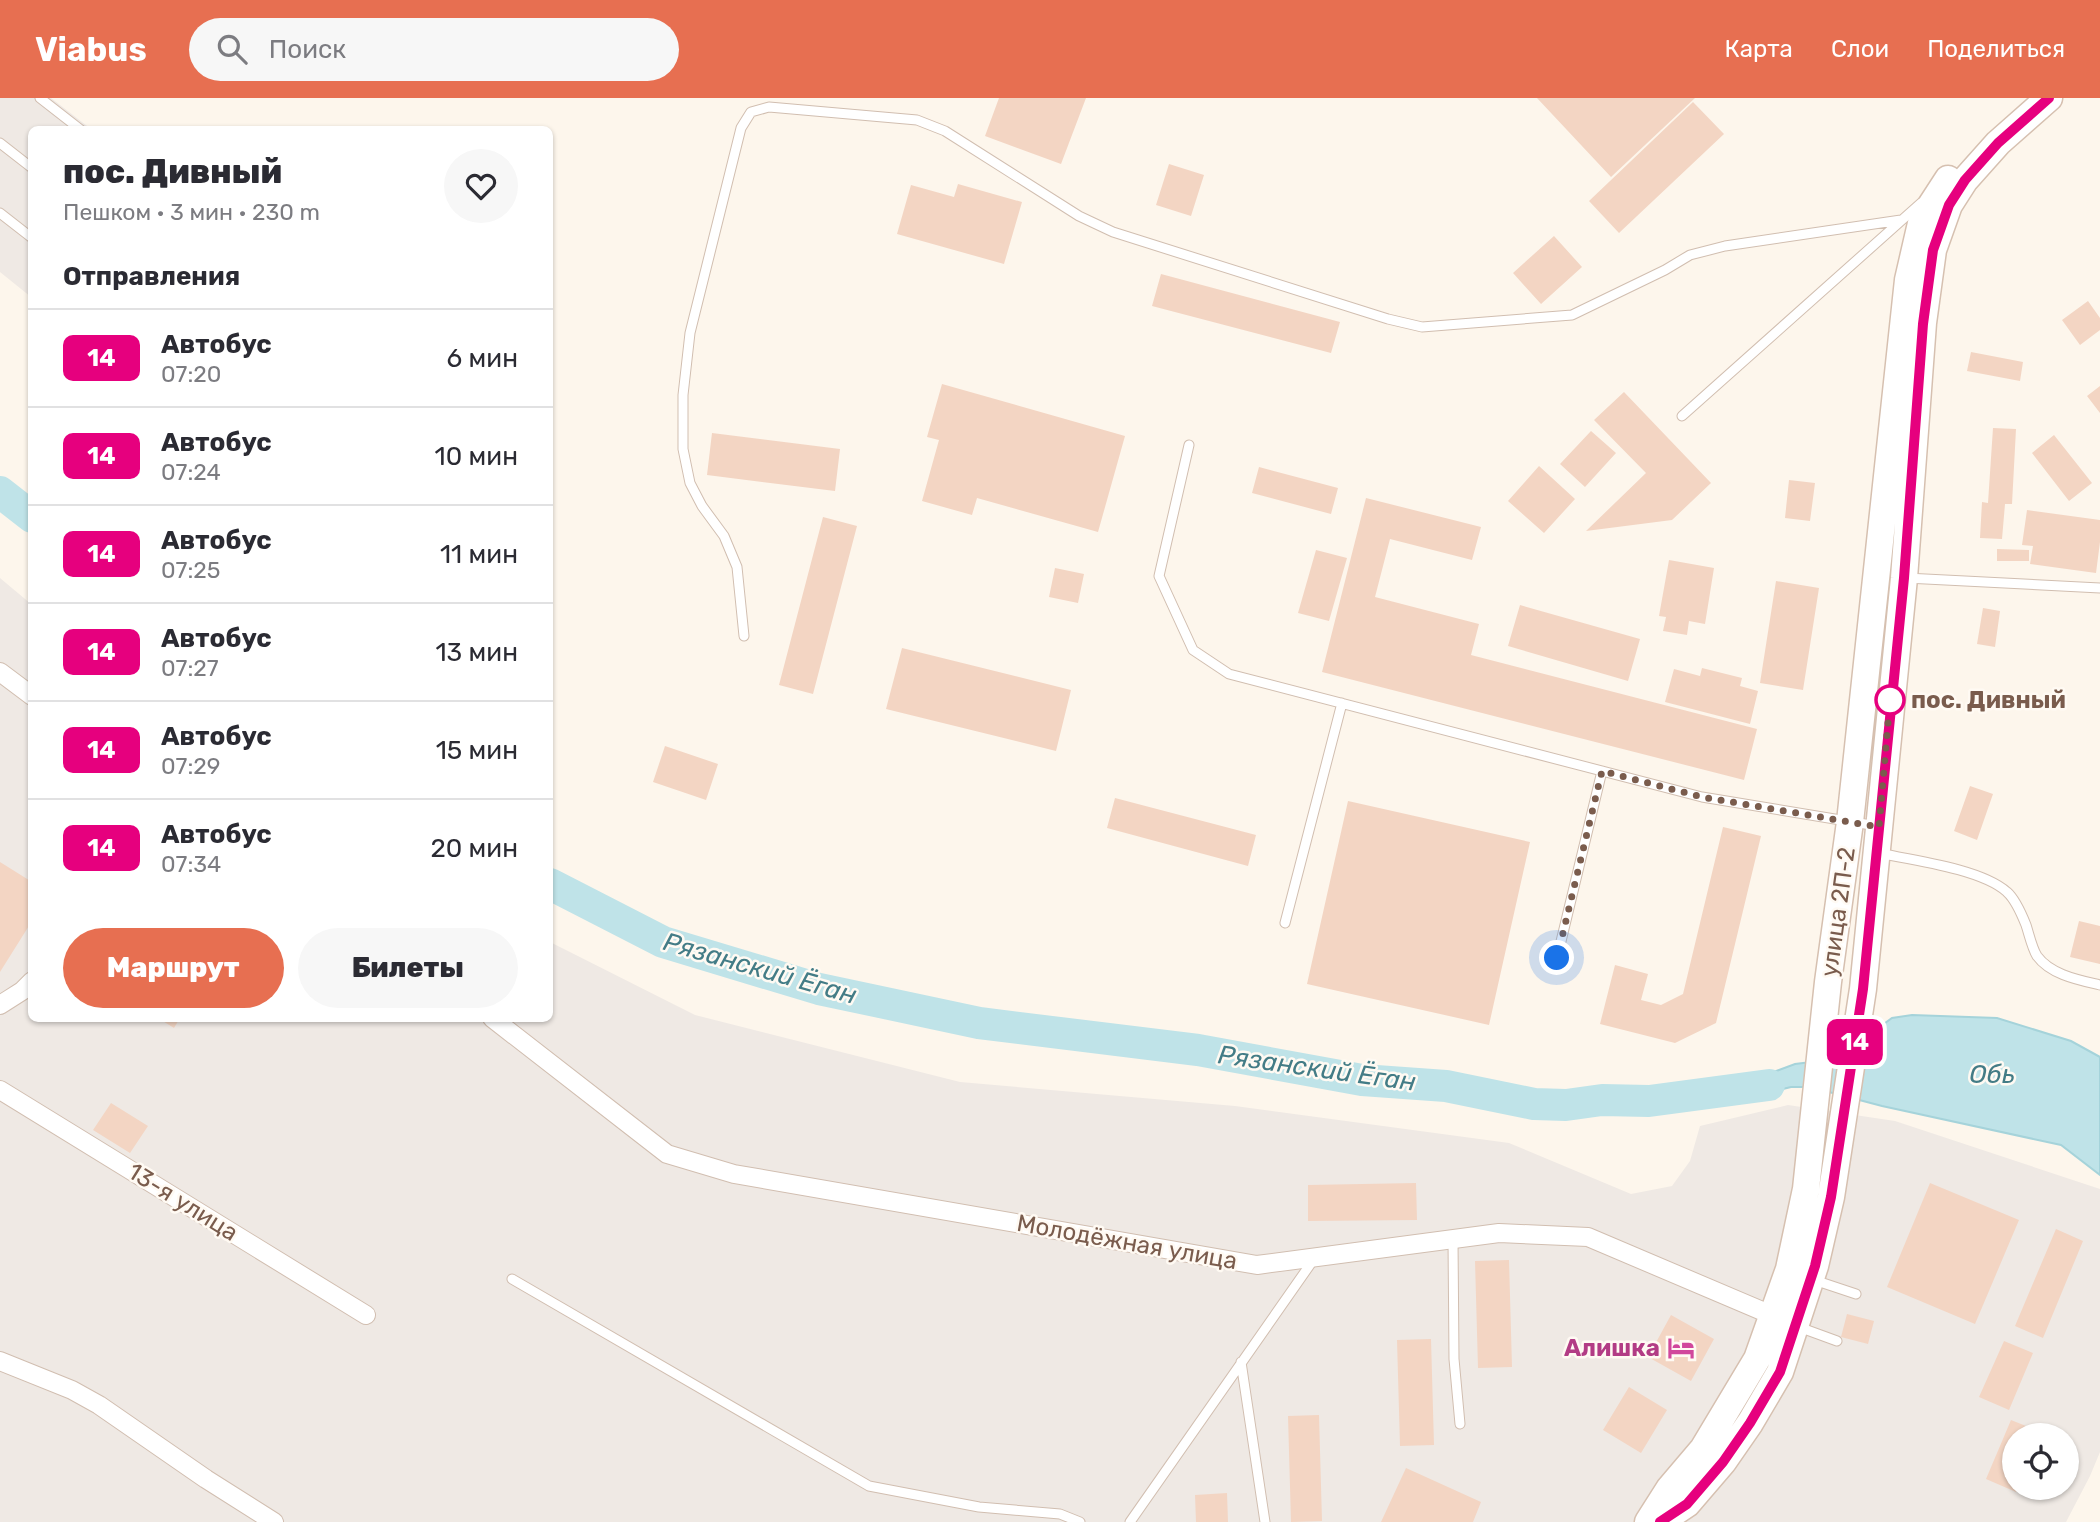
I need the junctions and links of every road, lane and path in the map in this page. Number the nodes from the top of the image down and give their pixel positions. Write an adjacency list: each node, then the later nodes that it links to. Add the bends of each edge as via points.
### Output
1 (40, 98): 4 (lane)
2 (2032, 98): 7 (main road, улица 2П-2)
3 (2049, 98): 13 (main road, улица 2П-2, via 1965,180 1949,205 1933,250)
4 (76, 126)
5 (0, 143): 6 (lane)
6 (28, 165)
7 (1946, 182): 9 (lane); 20 (main road, улица 2П-2, via 1922,219 1908,280)
8 (0, 213): 10 (lane)
9 (1901, 220): 11 (lane); 15 (lane, via 1690,255 1572,315 1422,327 1113,233 945,131 917,120 769,107 751,113 741,128 690,333 683,395 683,449 690,483 724,536 737,567)
10 (28, 236)
11 (1682, 416)
12 (1189, 445): 18 (lane, via 1159,576 1193,649 1229,674)
13 (1904, 578): 14 (lane); 21 (main road, улица 2П-2)
14 (2100, 588)
15 (744, 636)
16 (0, 672): 17 (street)
17 (28, 693)
18 (1342, 704): 19 (lane); 22 (lane)
19 (1602, 771): 20 (lane, via 1702,797); 23 (lane)
20 (1850, 822): 21 (lane); 35 (main road, улица 2П-2, via 1806,1189)
21 (1877, 839): 25 (lane, via 2007,892 2037,955 2055,971); 32 (main road, улица 2П-2, via 1863,989 1831,1197)
22 (1285, 923)
23 (1557, 958)
24 (28, 985): 26 (street)
25 (2100, 985)
26 (0, 1005)
27 (497, 1022): 30 (street, Молодёжная улица, via 667,1154 734,1174 1257,1265)
28 (0, 1090): 34 (street, 13-я улица)
29 (1453, 1239): 30 (street, Молодёжная улица); 35 (street, Молодёжная улица, via 1499,1233 1588,1237); 39 (lane, via 1454,1359)
30 (1315, 1258): 38 (lane)
31 (512, 1279): 41 (lane, via 869,1486 979,1507 1060,1514)
32 (1811, 1279): 33 (lane); 35 (main road, улица 2П-2)
33 (1856, 1294)
34 (366, 1315)
35 (1784, 1321): 36 (lane); 44 (main road, улица 2П-2, via 1710,1438); 45 (main road, улица 2П-2, via 1780,1372 1750,1423 1687,1504)
36 (1837, 1341)
37 (0, 1361): 40 (street, via 99,1405)
38 (1241, 1362): 42 (lane); 43 (lane)
39 (1460, 1424)
40 (274, 1522)
41 (1080, 1522)
42 (1130, 1522)
43 (1265, 1522)
44 (1648, 1522)
45 (1660, 1522)

